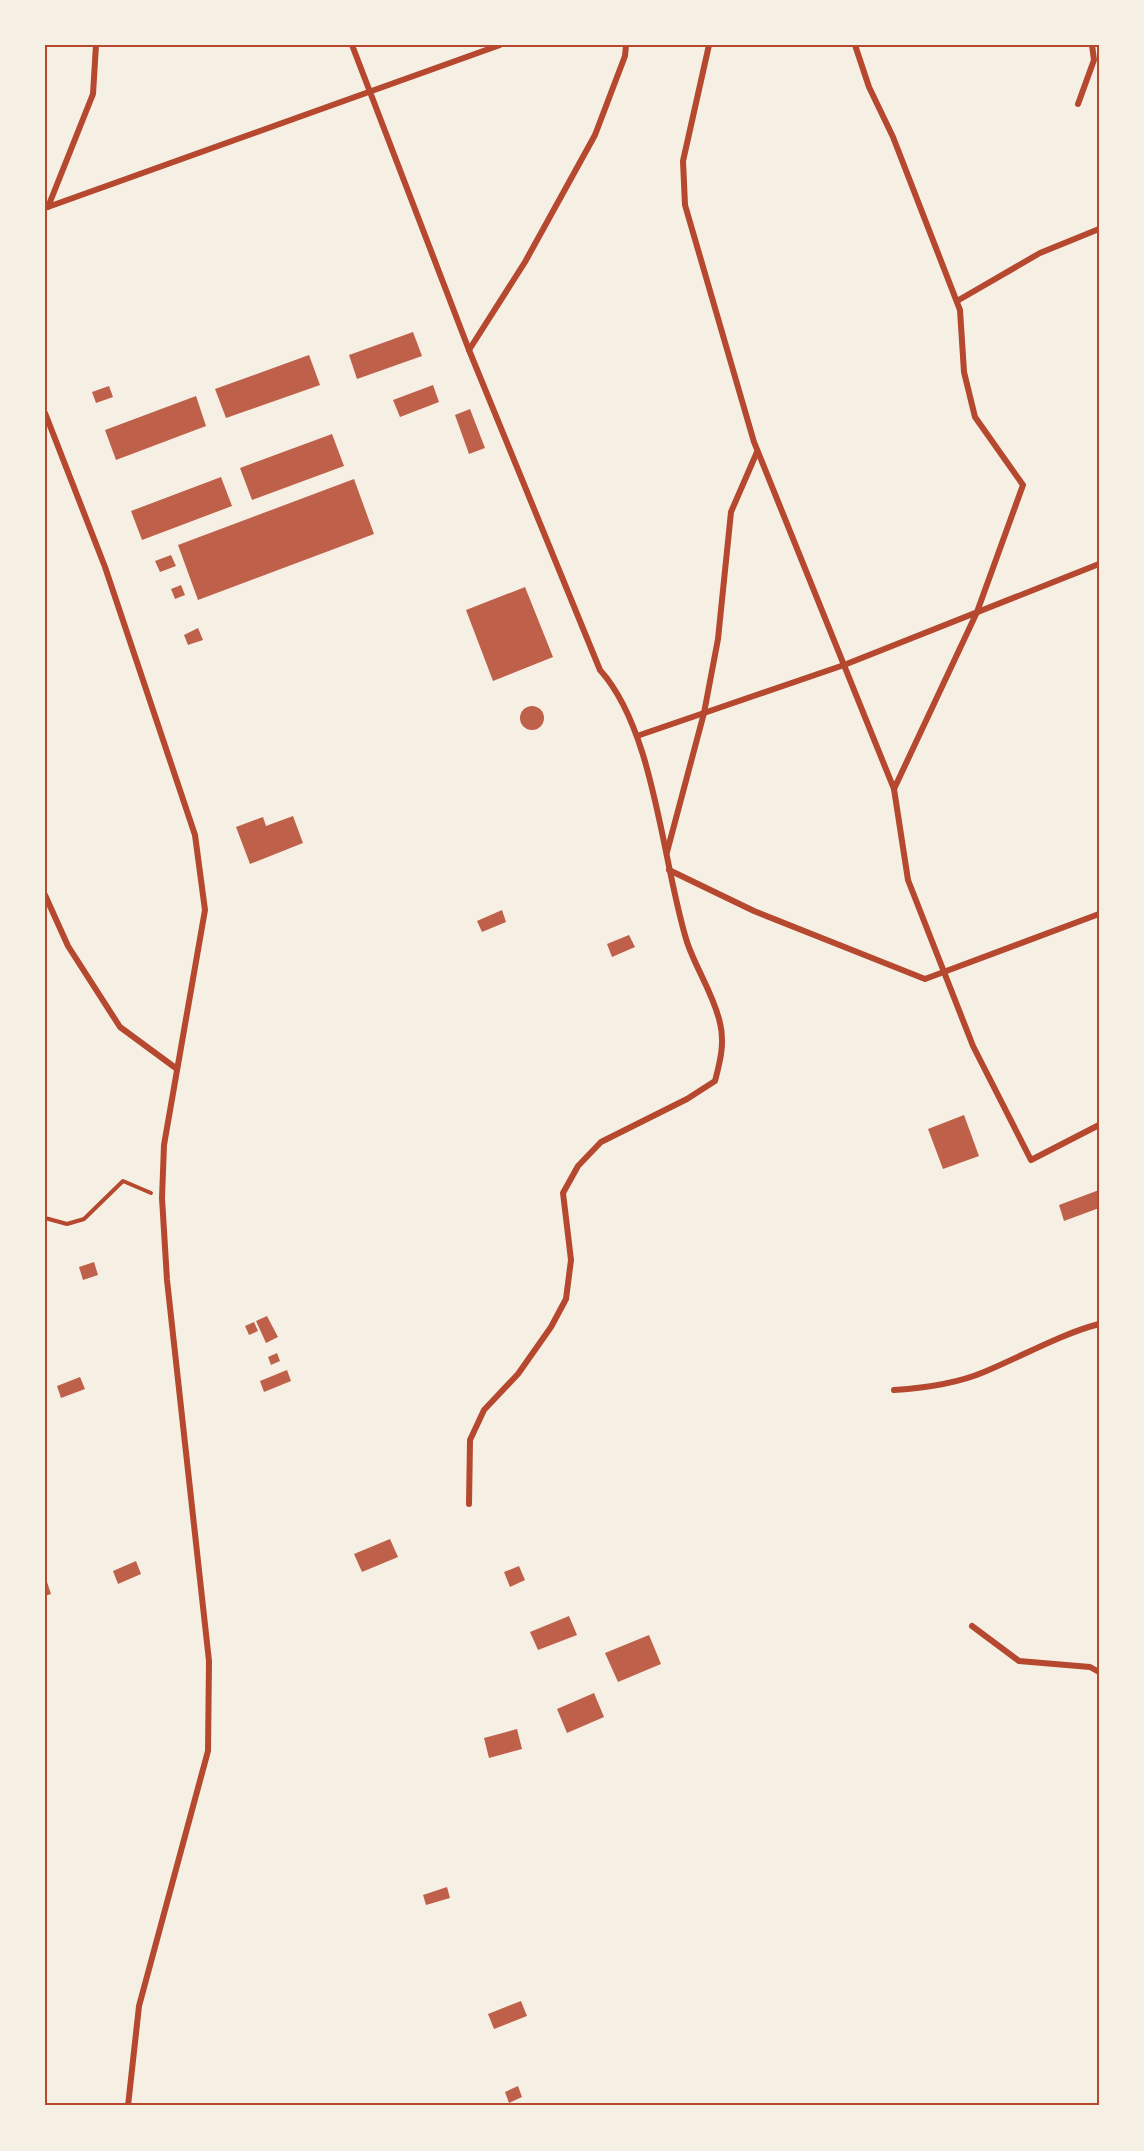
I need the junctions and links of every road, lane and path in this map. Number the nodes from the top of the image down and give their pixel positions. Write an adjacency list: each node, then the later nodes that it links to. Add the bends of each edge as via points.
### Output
1 (96, 45): 10 (street, via 93,94)
2 (352, 45): 8 (street)
3 (500, 45): 8 (street)
4 (626, 45): 13 (street, via 595,135 525,262)
5 (709, 45): 15 (street, via 683,161 685,205)
6 (855, 45): 12 (street)
7 (1092, 45): 9 (street, via 1094,60)
8 (370, 92): 10 (street); 13 (street)
9 (1078, 104)
10 (47, 207)
11 (1099, 228): 12 (street, via 1040,253)
12 (957, 301): 17 (street, via 964,372 975,417 1023,485)
13 (469, 350): 20 (street, via 600,670 628,709)
14 (45, 413): 27 (street, via 105,567 195,835 205,910)
15 (757, 451): 18 (street); 19 (street, via 731,512 718,639)
16 (1099, 564): 17 (street)
17 (977, 612): 18 (street); 21 (street)
18 (844, 665): 19 (street); 21 (street)
19 (704, 713): 20 (street); 22 (street)
20 (637, 735): 22 (street)
21 (894, 789): 26 (street, via 908,880)
22 (666, 856): 23 (street)
23 (669, 870): 26 (street, via 754,911 924,978); 33 (street, via 687,943 720,1023 722,1055 715,1081 601,1143 578,1166 563,1193 571,1260 566,1299 552,1327 518,1374 484,1410 470,1440)
24 (45, 895): 27 (street, via 68,946 120,1027)
25 (1099, 914): 26 (street)
26 (943, 972): 28 (street, via 973,1046 1031,1160)
27 (177, 1069): 29 (street, via 164,1145)
28 (1099, 1125)
29 (162, 1198): 30 (path, via 123,1181 84,1219 67,1224); 36 (street, via 167,1280 208,1661 208,1751 139,2006)
30 (45, 1218)
31 (1099, 1324): 32 (street, via 1039,1345 983,1373 932,1388)
32 (894, 1390)
33 (469, 1504)
34 (972, 1626): 35 (street, via 1019,1661 1090,1667)
35 (1099, 1672)
36 (128, 2106)

